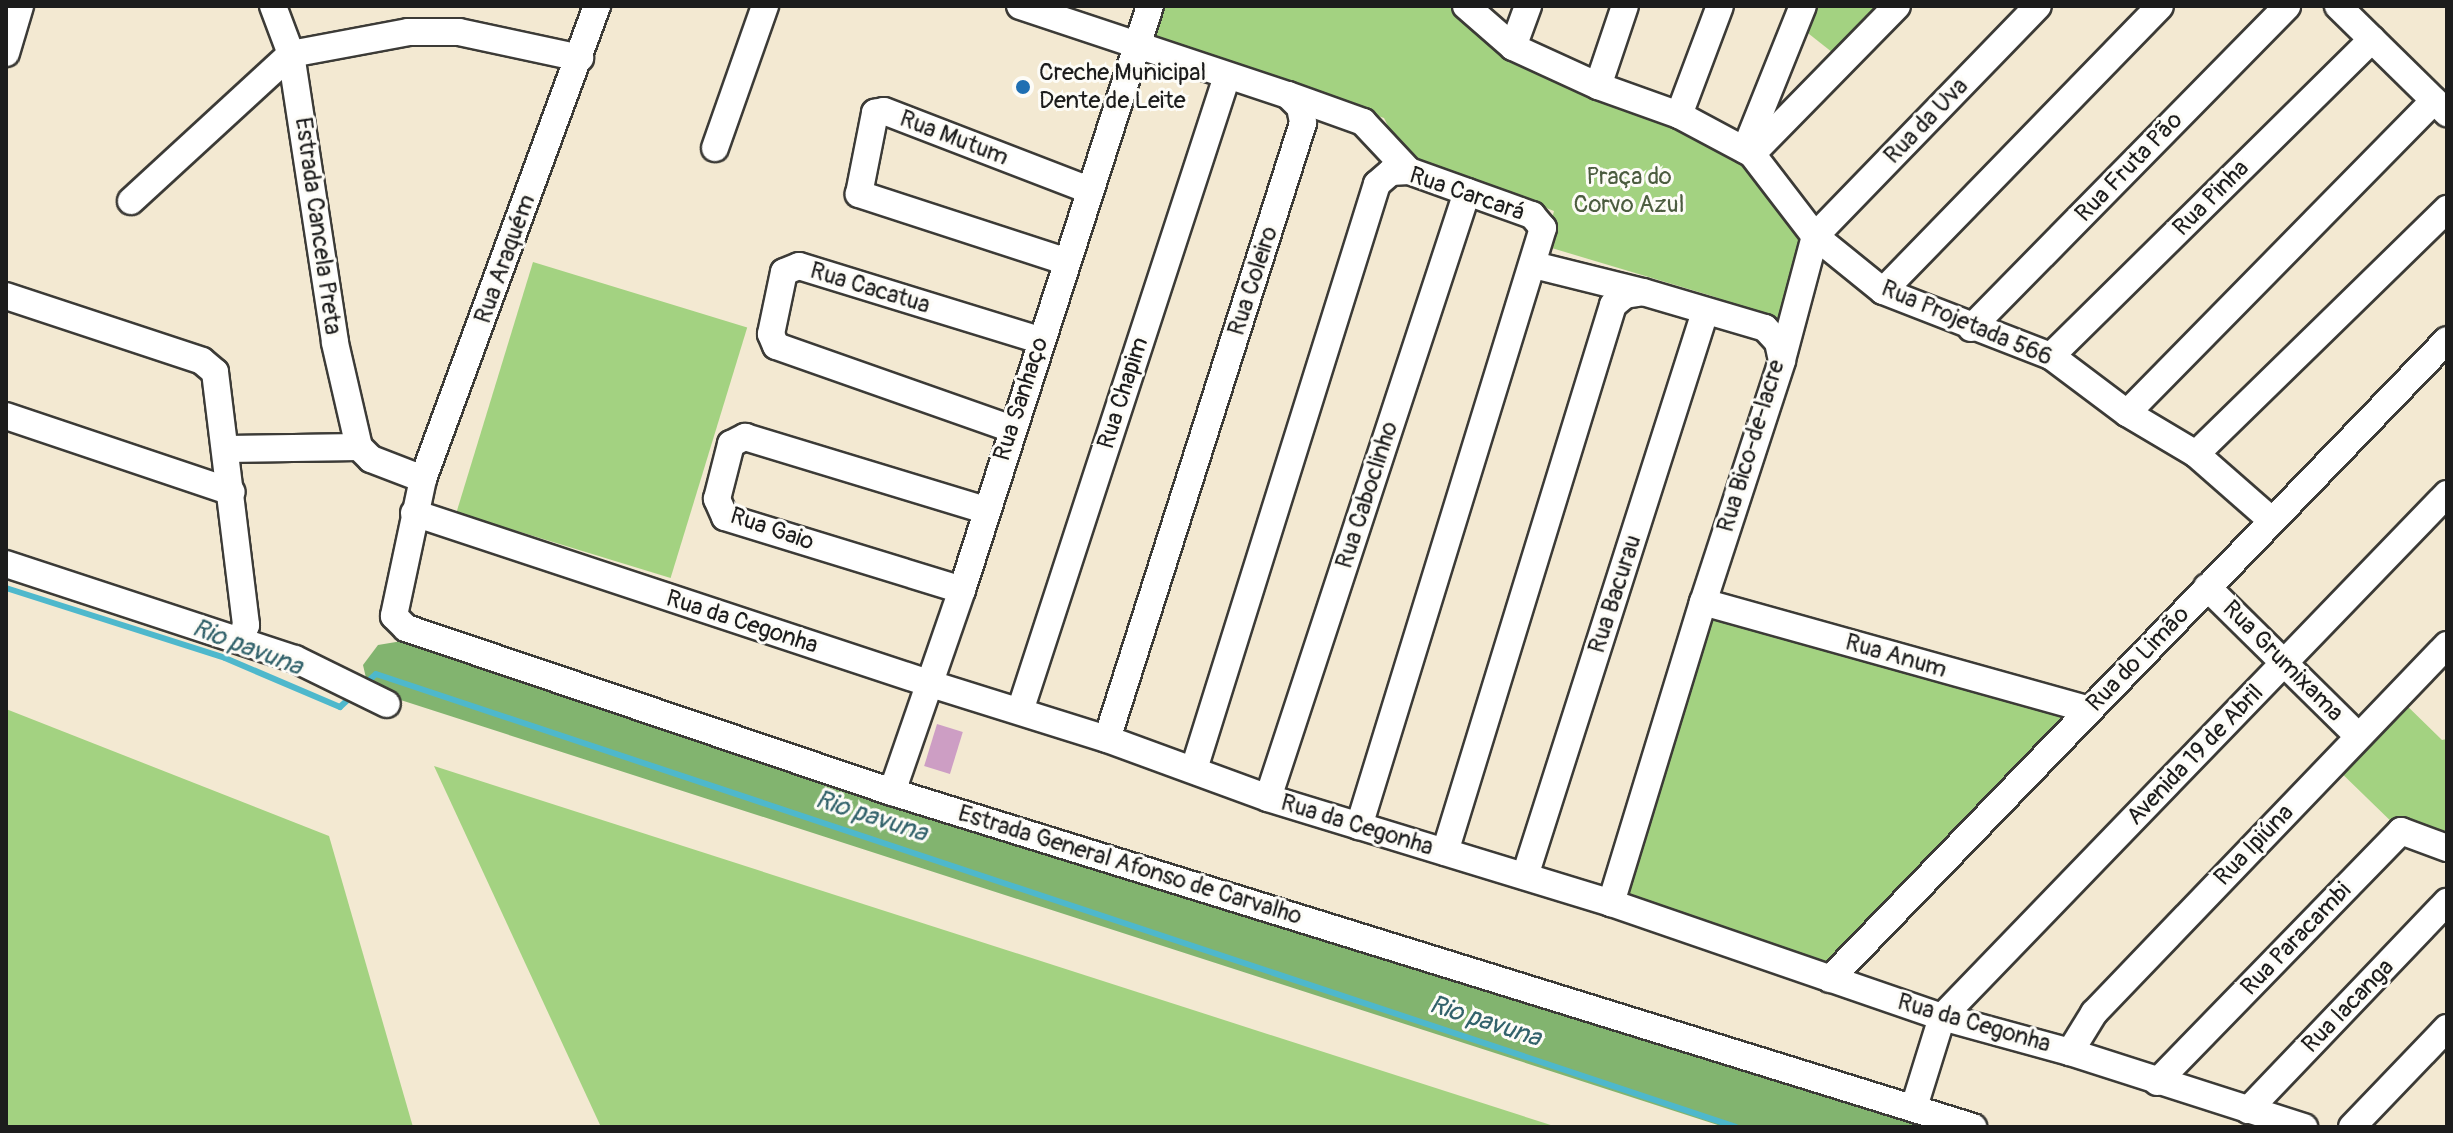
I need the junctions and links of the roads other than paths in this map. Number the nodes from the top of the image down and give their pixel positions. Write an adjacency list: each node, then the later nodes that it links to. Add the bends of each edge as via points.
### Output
1 (20, 6): 20 (street)
2 (273, 6): 21 (street, Estrada Cancela Preta)
3 (597, 6): 22 (street, Rua Araquém)
4 (765, 6): 28 (street)
5 (1020, 6): 18 (street)
6 (1150, 6): 18 (street, Rua Sanhaço)
7 (1466, 6): 19 (street, Rua Projetada 566)
8 (1528, 6): 19 (street)
9 (1625, 6): 24 (street)
10 (1720, 6): 27 (street)
11 (1803, 6): 29 (street)
12 (1897, 6): 29 (street)
13 (2038, 6): 35 (street, Rua da Uva)
14 (2160, 6): 38 (street)
15 (2287, 6): 42 (street, Rua Fruta Pão)
16 (2338, 6): 17 (street)
17 (2372, 39): 26 (street); 45 (street, Rua Pinha)
18 (1138, 46): 23 (street); 31 (street, Rua Sanhaço)
19 (1513, 47): 24 (street, Rua Projetada 566)
20 (6, 53)
21 (291, 54): 22 (street, via 408,32 459,32); 33 (street); 50 (street, Estrada Cancela Preta, via 335,343)
22 (580, 58): 53 (street, Rua Araquém)
23 (1227, 76): 25 (street); 69 (street, Rua Chapim)
24 (1598, 86): 27 (street, Rua Projetada 566)
25 (1288, 95): 30 (street, via 1363,122); 71 (street, Rua Coleiro, via 1300,107 1303,123)
26 (2441, 107): 47 (street)
27 (1679, 115): 29 (street, Rua Projetada 566)
28 (715, 148)
29 (1749, 152): 35 (street, Rua Projetada 566)
30 (1409, 171): 32 (street, Rua Carcará); 72 (street, Rua Carcará, via 1391,172 1377,184)
31 (1089, 190): 36 (street, Rua Sanhaço); 36 (street, Rua Mutum, via 884,111 875,113 859,194)
32 (1467, 192): 37 (street, Rua Carcará, via 1541,222); 74 (street, Rua Caboclinho)
33 (131, 201)
34 (2447, 209): 52 (street)
35 (1815, 236): 38 (street, Rua Projetada 566); 46 (street)
36 (1065, 261): 43 (street, Rua Sanhaço)
37 (1534, 265): 39 (street, Rua Bico-de-lacre); 75 (street, Rua Carcará)
38 (1883, 291): 42 (street, Rua Projetada 566)
39 (1643, 292): 41 (street, Rua Bico-de-lacre); 77 (street, via 1625,295 1613,305)
40 (6, 296): 51 (street, via 209,366 219,380)
41 (1705, 312): 46 (street, Rua Bico-de-lacre, via 1765,328 1778,342); 78 (street, Rua Bacurau)
42 (1971, 328): 45 (street, Rua Projetada 566)
43 (1040, 340): 49 (street, Rua Sanhaço); 49 (street, Rua Cacatua, via 799,266 784,272 771,334 776,346)
44 (2447, 340): 58 (street, Rua do Limão)
45 (2051, 356): 47 (street, Rua Projetada 566)
46 (1782, 361): 62 (street, Rua Bico-de-lacre)
47 (2127, 413): 52 (street, Rua Projetada 566)
48 (6, 416): 54 (street)
49 (1012, 429): 56 (street, Rua Sanhaço)
50 (359, 447): 51 (street); 53 (street, via 371,459)
51 (227, 449): 54 (street)
52 (2196, 454): 58 (street, Rua Projetada 566)
53 (423, 479): 57 (street, Rua Araquém)
54 (232, 492): 63 (street, via 246,625)
55 (2447, 494): 65 (street, Avenida 19 de Abril)
56 (985, 510): 61 (street, Rua Sanhaço); 61 (street, Rua Gaio, via 745,437 731,444 717,499 725,517)
57 (414, 513): 66 (street, Rua da Cegonha); 73 (street, Estrada General Afonso de Carvalho, via 394,616 414,633)
58 (2271, 520): 60 (street, Rua do Limão)
59 (6, 564): 63 (street)
60 (2207, 587): 65 (street, Rua Grumixama); 68 (street, Rua do Limão)
61 (962, 590): 66 (street, Rua Sanhaço)
62 (1703, 602): 68 (street, Rua Anum); 80 (street, Rua Bico-de-lacre)
63 (241, 639): 67 (street)
64 (2447, 645): 70 (street, Rua Ipiúna)
65 (2284, 663): 70 (street, Rua Grumixama); 82 (street, Avenida 19 de Abril)
66 (931, 684): 69 (street, Rua da Cegonha); 73 (street, Rua Sanhaço)
67 (387, 704)
68 (2089, 710): 81 (street, Rua do Limão)
69 (1020, 711): 71 (street, Rua da Cegonha)
70 (2358, 736): 84 (street, Rua Ipiúna, via 2094,1013)
71 (1107, 739): 72 (street, Rua da Cegonha)
72 (1194, 769): 74 (street, Rua da Cegonha)
73 (892, 792): 86 (street, Estrada General Afonso de Carvalho)
74 (1268, 798): 75 (street, Rua da Cegonha)
75 (1359, 826): 77 (street, Rua da Cegonha)
76 (2447, 848): 85 (street, Rua Paracambi, via 2401,831)
77 (1445, 852): 78 (street, Rua da Cegonha)
78 (1525, 876): 80 (street, Rua da Cegonha)
79 (2447, 902): 87 (street, Rua Iacanga)
80 (1611, 903): 81 (street, Rua da Cegonha)
81 (1830, 979): 82 (street, Rua da Cegonha)
82 (1942, 1017): 84 (street, Rua da Cegonha); 86 (street)
83 (2447, 1028): 90 (street)
84 (2070, 1052): 85 (street, Rua da Cegonha)
85 (2157, 1082): 87 (street, Rua da Cegonha)
86 (1914, 1107): 88 (street, Estrada General Afonso de Carvalho)
87 (2248, 1110): 89 (street, Rua da Cegonha)
88 (1973, 1127)
89 (2304, 1127)
90 (2352, 1127)

